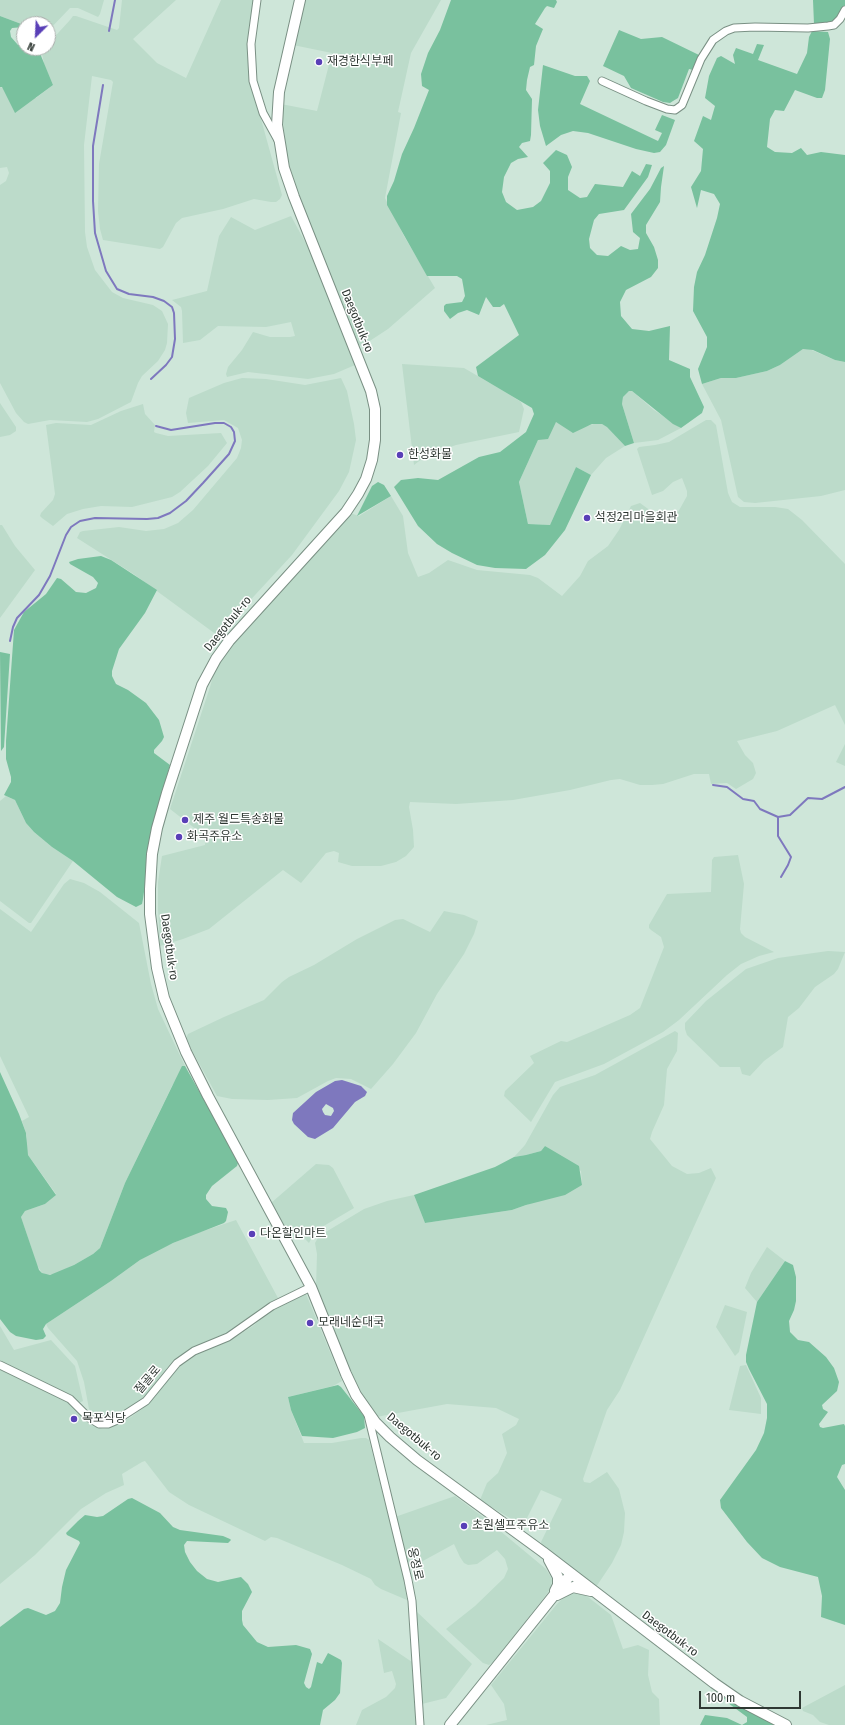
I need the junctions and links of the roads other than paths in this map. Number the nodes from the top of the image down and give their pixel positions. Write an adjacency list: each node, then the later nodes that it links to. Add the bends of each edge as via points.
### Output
1 (257, 0): 5 (street, via 251,44 253,81 263,113)
2 (300, 0): 5 (street, Daegotbuk-ro, via 279,92 277,125)
3 (845, 10): 4 (street, via 834,25 808,28 734,28 726,31 713,40 701,59 682,106 675,110 667,109)
4 (602, 81)
5 (280, 143): 6 (street, Daegotbuk-ro, via 284,168 294,197 371,391 375,409 372,460 366,479 346,512 228,641 207,676 159,822 151,868 150,914 164,998 186,1052)
6 (311, 1287): 7 (street, 절골로, via 272,1306 228,1337 194,1351 177,1363 146,1401 108,1424 99,1424 70,1399); 8 (street, Daegotbuk-ro, via 346,1374)
7 (0, 1364)
8 (367, 1411): 9 (street, Daegotbuk-ro, via 390,1437 417,1460); 13 (street, 옹정로, via 411,1594)
9 (543, 1552): 10 (street, Daegotbuk-ro); 12 (street, via 558,1576 558,1585)
10 (571, 1574): 11 (street, Daegotbuk-ro); 12 (street)
11 (594, 1592): 12 (street, via 573,1587); 15 (street, Daegotbuk-ro, via 714,1684)
12 (552, 1598): 14 (street)
13 (420, 1725)
14 (450, 1725)
15 (786, 1725)

